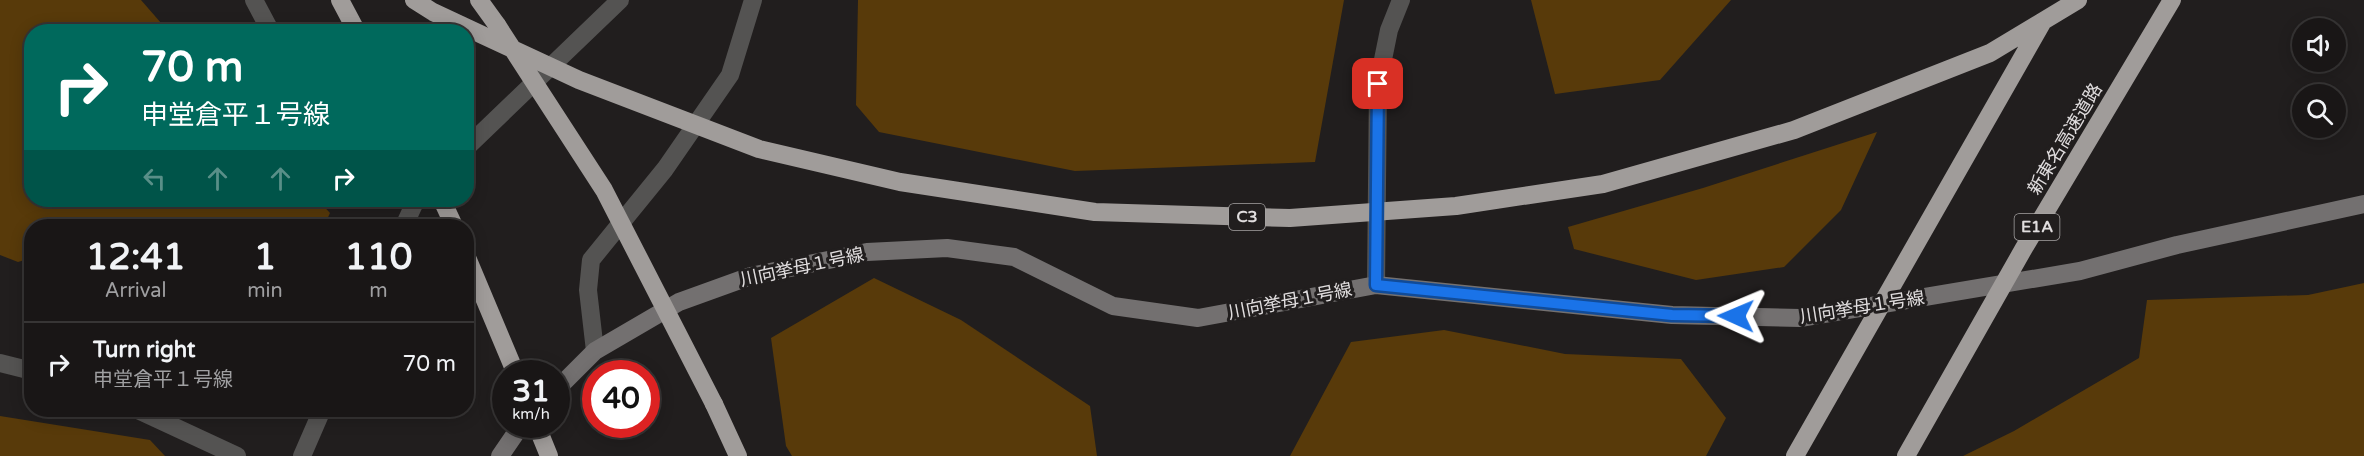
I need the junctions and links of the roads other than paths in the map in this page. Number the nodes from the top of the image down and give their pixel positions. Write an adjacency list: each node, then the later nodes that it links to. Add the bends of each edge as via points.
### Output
1 (254, 0): 11 (street)
2 (340, 0): 12 (highway)
3 (414, 0): 13 (highway, C3, bridge)
4 (479, 0): 32 (highway, bridge, via 604,189)
5 (620, 0): 15 (street)
6 (753, 0): 19 (street, via 730,75 665,169 591,260 588,290)
7 (1401, 0): 18 (street, via 1389,30 1378,84)
8 (2056, 0): 33 (highway, bridge)
9 (2078, 0): 14 (highway, C3, bridge, via 1990,53 1805,126 1603,184 1456,206 1290,218 1095,212 900,182 759,149 579,80)
10 (2172, 0): 34 (highway, 新東名高速道路 / E1A, bridge)
11 (267, 24)
12 (353, 24)
13 (460, 24)
14 (474, 31)
15 (474, 140)
16 (2364, 204): 18 (street, 川向挙母１号線, via 2177,245 2080,271 1800,318 1672,315)
17 (474, 274): 20 (highway)
18 (1376, 285): 19 (street, 川向挙母１号線, via 1198,318 1113,306 1014,256 948,248 867,252 751,276 679,302)
19 (595, 351): 23 (street, 川向挙母１号線)
20 (510, 360)
21 (0, 363): 22 (street)
22 (24, 369)
23 (570, 376)
24 (153, 417): 28 (street)
25 (319, 417): 29 (street)
26 (512, 438): 30 (street)
27 (542, 438): 31 (highway)
28 (237, 456)
29 (302, 456)
30 (500, 456)
31 (549, 456)
32 (738, 456)
33 (1795, 456)
34 (1906, 456)

